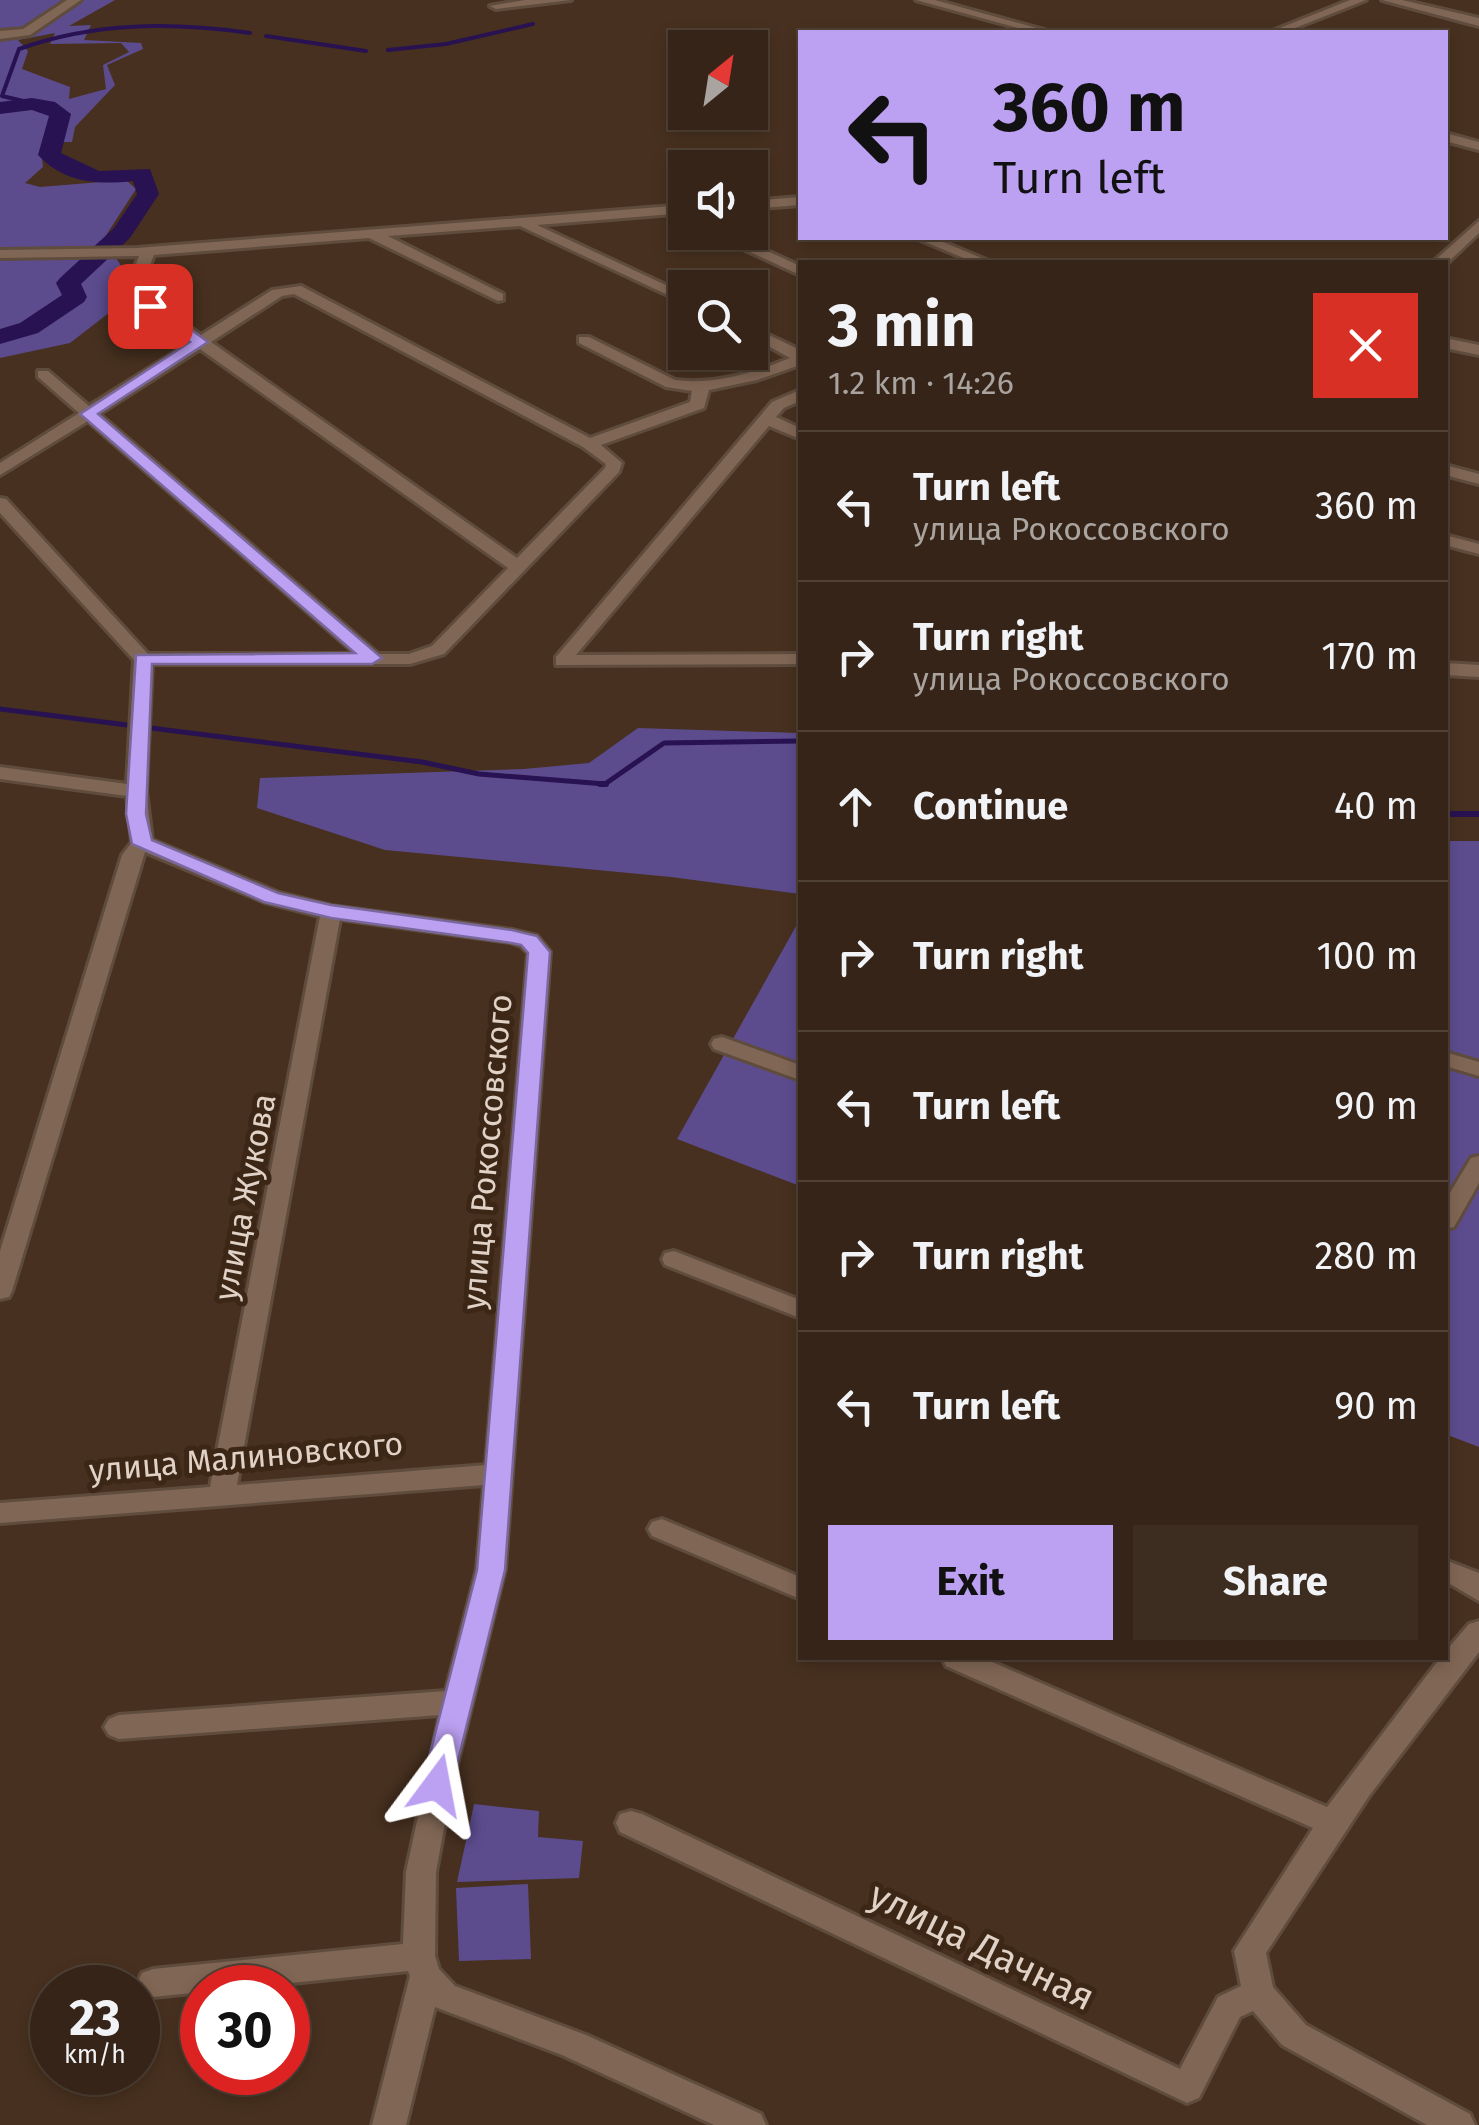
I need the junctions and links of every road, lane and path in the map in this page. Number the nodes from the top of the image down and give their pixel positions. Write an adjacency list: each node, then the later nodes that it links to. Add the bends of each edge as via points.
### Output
1 (74, 0): 10 (street, via 26,32)
2 (565, 0): 6 (street)
3 (922, 0): 8 (street)
4 (1360, 0): 9 (street)
5 (1388, 0): 7 (street)
6 (496, 6)
7 (1479, 22)
8 (1037, 30)
9 (1281, 30)
10 (0, 35)
11 (1448, 139): 12 (street)
12 (1479, 146)
13 (798, 201): 14 (street)
14 (768, 204)
15 (668, 217): 16 (street)
16 (523, 223): 18 (street); 28 (street)
17 (1479, 225): 25 (street)
18 (372, 234): 22 (street); 29 (street)
19 (928, 240): 24 (street)
20 (1479, 243): 27 (street)
21 (755, 250): 26 (street)
22 (142, 252): 23 (street); 32 (street, via 136,280 150,306)
23 (0, 254)
24 (979, 260)
25 (1442, 260)
26 (798, 269)
27 (1448, 272)
28 (668, 291)
29 (498, 297)
30 (584, 340): 38 (street, via 671,384)
31 (768, 340): 36 (street, via 798,356)
32 (200, 342): 40 (street); 43 (street, via 277,293 302,290); 50 (street)
33 (1448, 343): 34 (street)
34 (1479, 350)
35 (767, 370): 38 (street)
36 (768, 370)
37 (43, 374): 40 (street)
38 (702, 392): 43 (street, via 698,406)
39 (798, 396): 41 (street)
40 (88, 414): 44 (street); 51 (street)
41 (767, 418): 42 (street); 53 (street, via 562,661)
42 (798, 433)
43 (589, 444): 50 (street, via 610,458 613,469)
44 (0, 470)
45 (1448, 471): 46 (street)
46 (1479, 479)
47 (0, 503): 52 (street)
48 (1448, 541): 49 (street)
49 (1479, 549)
50 (518, 567): 51 (street, via 438,650 410,659)
51 (372, 658): 52 (street)
52 (143, 659): 57 (street)
53 (798, 659)
54 (1448, 669): 55 (street)
55 (1479, 672)
56 (0, 774): 57 (street)
57 (136, 791): 58 (street)
58 (142, 844): 59 (street, улица Рокоссовского, via 272,898); 67 (street, via 132,855)
59 (331, 912): 69 (street, улица Рокоссовского, via 512,936 539,952); 70 (street, улица Жукова)
60 (722, 1044): 63 (street)
61 (1448, 1060): 62 (street)
62 (1479, 1070)
63 (798, 1072)
64 (1474, 1171): 65 (street)
65 (1448, 1215)
66 (674, 1259): 68 (street)
67 (0, 1291)
68 (798, 1309)
69 (498, 1474): 70 (street, улица Малиновского); 78 (street, улица Рокоссовского, via 491,1570)
70 (222, 1495): 71 (street, улица Малиновского)
71 (0, 1513)
72 (662, 1528): 74 (street)
73 (1448, 1571): 75 (street)
74 (798, 1588)
75 (1479, 1590)
76 (1479, 1632): 80 (street, via 1413,1708)
77 (961, 1660): 80 (street)
78 (457, 1702): 79 (street); 82 (street, улица Рокоссовского, via 421,1872)
79 (119, 1727)
80 (1331, 1822): 84 (street, via 1250,1950)
81 (631, 1823): 84 (street, улица Дачная, via 1187,2088 1229,2007)
82 (422, 1966): 83 (street); 85 (street, улица Рокоссовского); 86 (street, via 451,1999)
83 (160, 1982)
84 (1258, 1993): 87 (street, via 1294,2035)
85 (389, 2125)
86 (749, 2125)
87 (1458, 2125)

